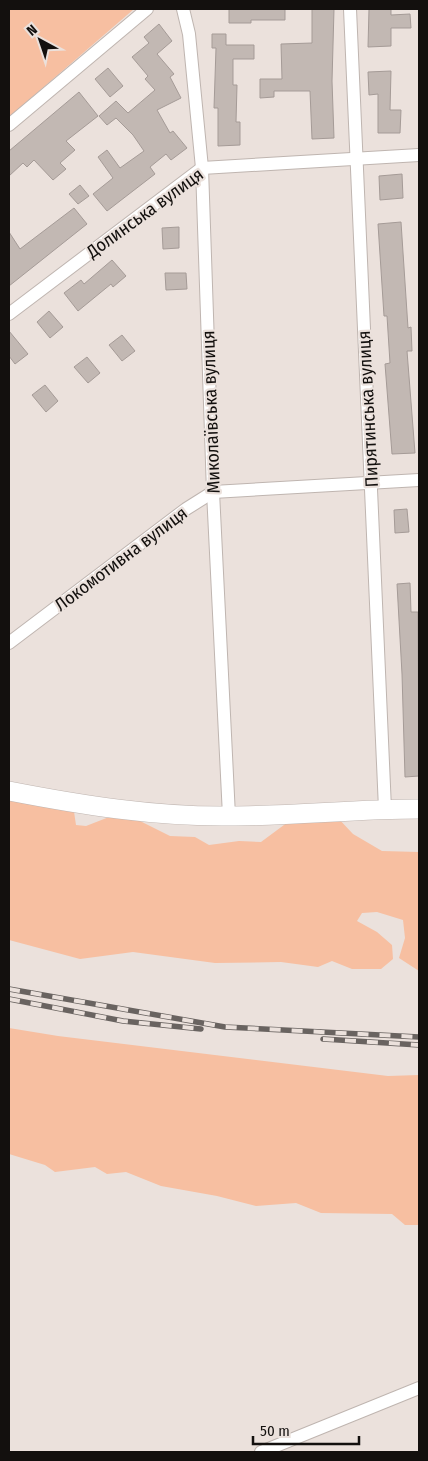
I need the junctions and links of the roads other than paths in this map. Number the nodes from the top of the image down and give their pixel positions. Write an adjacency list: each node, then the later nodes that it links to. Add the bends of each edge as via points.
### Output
1 (147, 9): 4 (street)
2 (183, 9): 7 (street, Миколаївська вулиця, via 189,34)
3 (350, 9): 6 (street, Пирятинська вулиця)
4 (9, 125)
5 (419, 154): 6 (street, Долинська вулиця)
6 (357, 158): 7 (street, Долинська вулиця); 10 (street, Пирятинська вулиця)
7 (202, 168): 8 (street, Долинська вулиця); 11 (street, Миколаївська вулиця)
8 (9, 314)
9 (419, 480): 10 (street, Локомотивна вулиця)
10 (371, 483): 11 (street, Локомотивна вулиця); 14 (street, Пирятинська вулиця)
11 (214, 492): 12 (street, Локомотивна вулиця, via 186,509); 16 (street, Миколаївська вулиця)
12 (9, 643)
13 (9, 791): 16 (street, via 138,811)
14 (385, 809): 15 (street); 16 (street)
15 (419, 809)
16 (229, 816)
17 (419, 1388): 18 (street)
18 (261, 1452)

